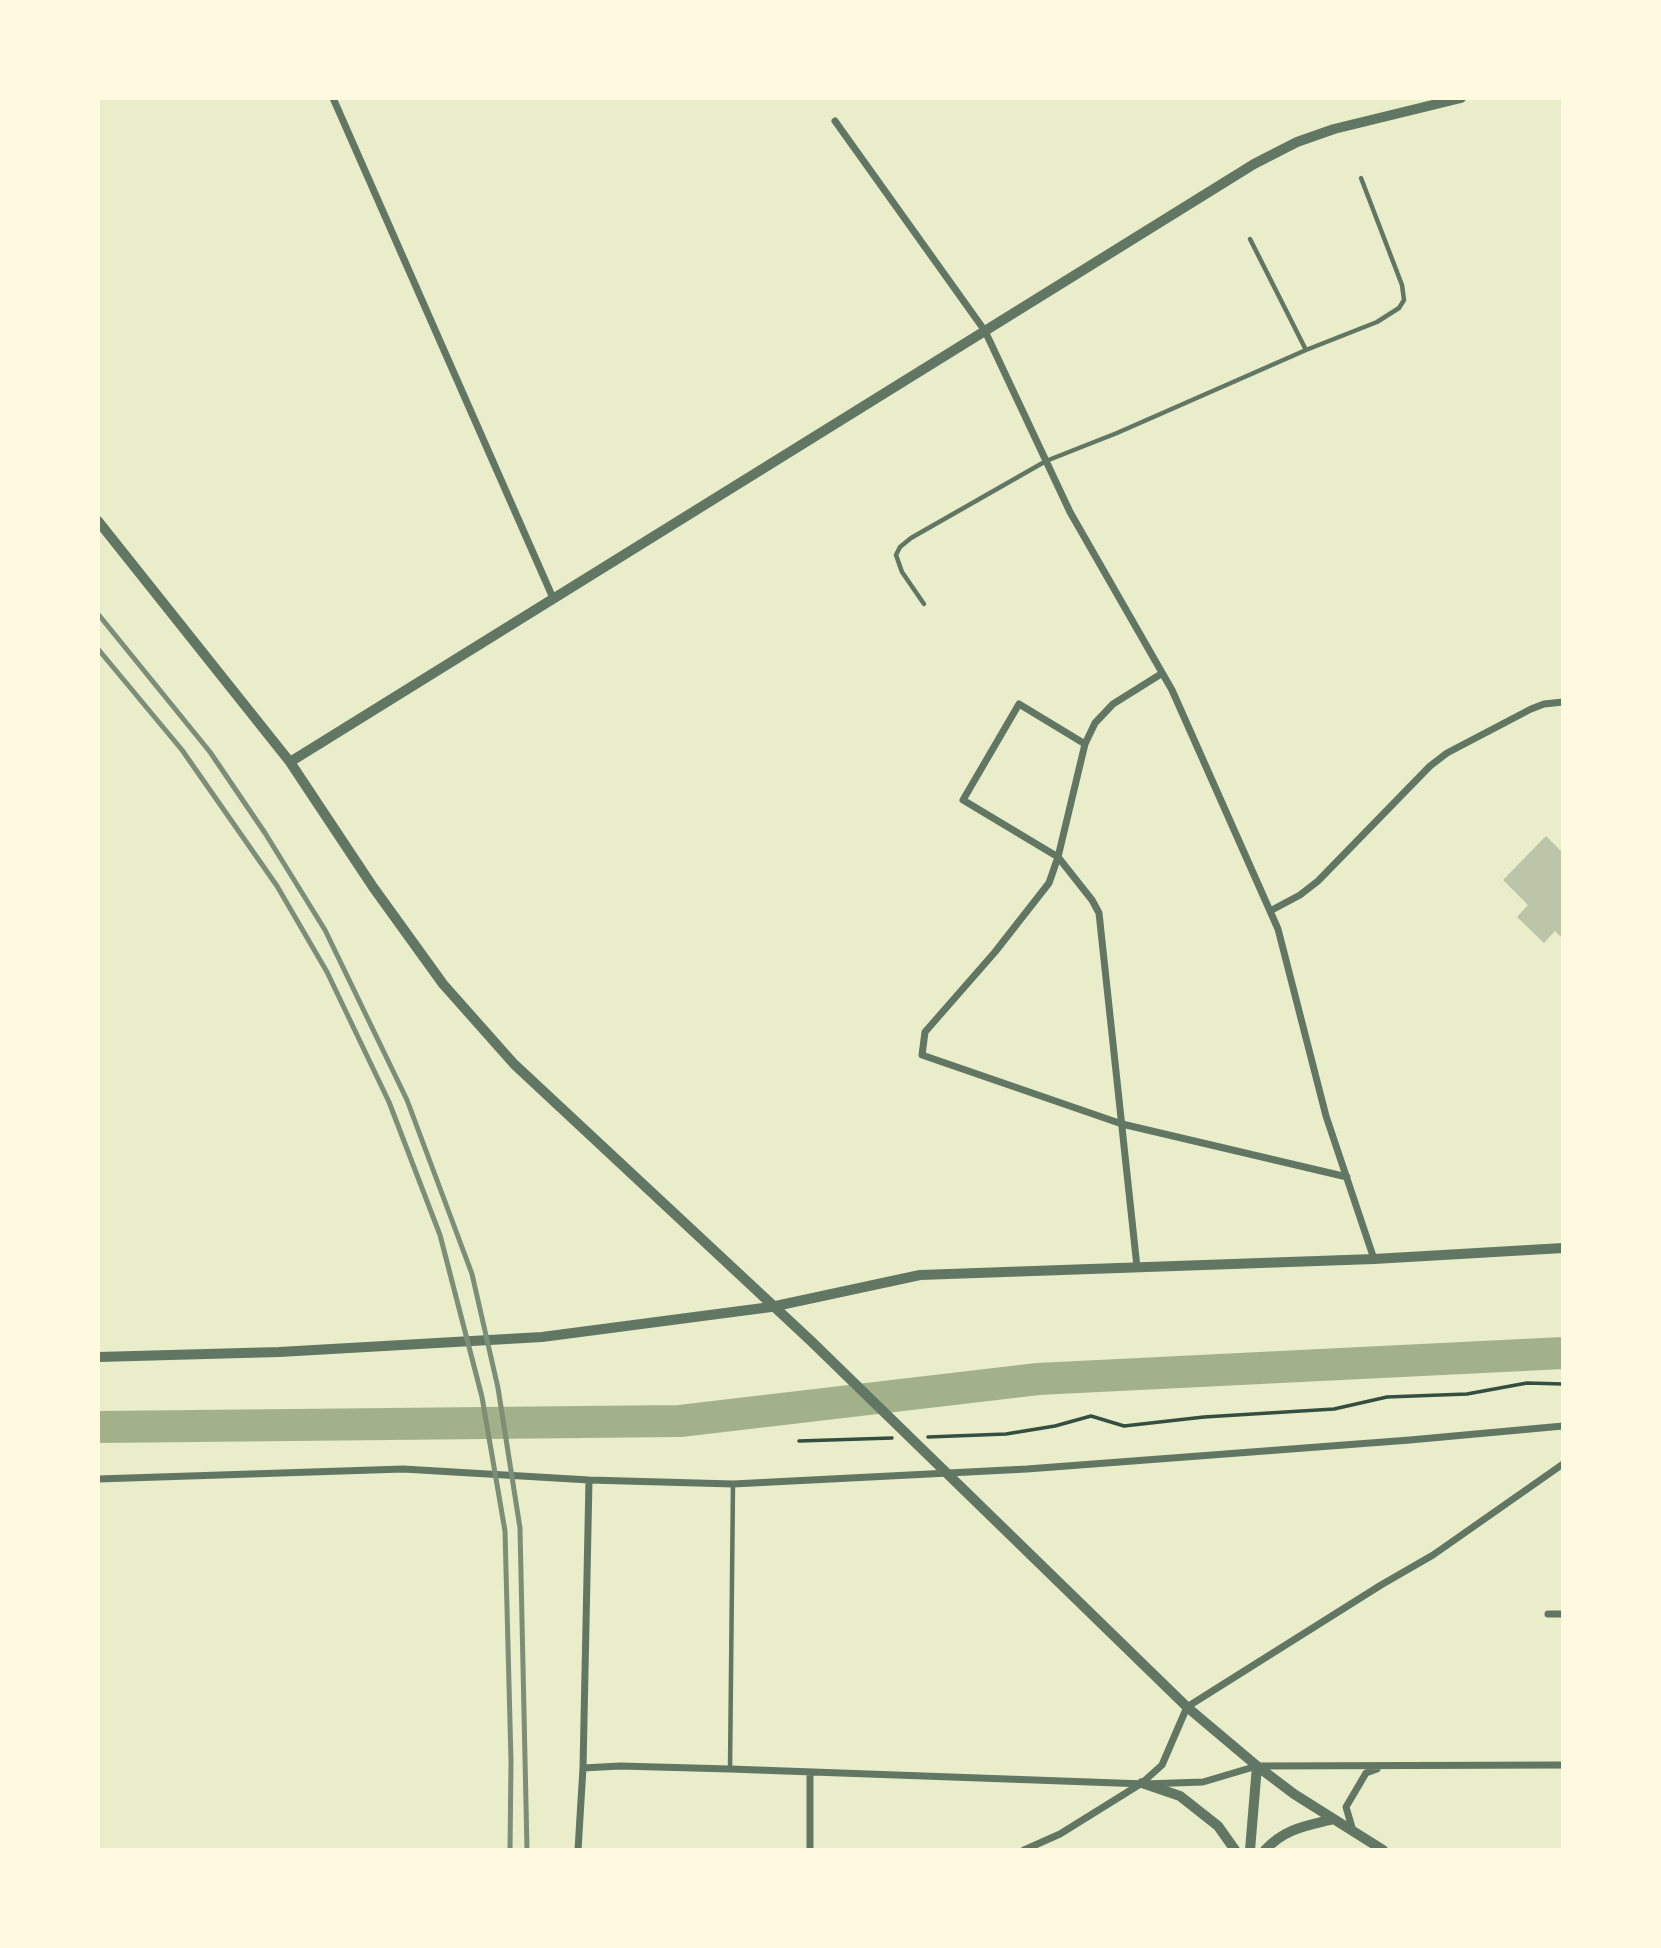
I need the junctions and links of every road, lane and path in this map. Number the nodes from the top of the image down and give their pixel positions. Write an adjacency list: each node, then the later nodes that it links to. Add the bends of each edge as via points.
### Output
1 (333, 98): 10 (street)
2 (1461, 98): 6 (street, via 1297,142 1220,183)
3 (835, 121): 6 (street)
4 (1361, 178): 7 (lane, via 1404,300 1377,322)
5 (1250, 239): 7 (lane)
6 (985, 331): 8 (street); 10 (street)
7 (1306, 350): 8 (lane)
8 (1046, 461): 11 (lane, via 900,547 896,555 902,572); 12 (street)
9 (98, 521): 15 (street)
10 (553, 597): 15 (street)
11 (924, 604)
12 (1161, 674): 14 (street, via 1113,704); 17 (street)
13 (1563, 702): 17 (street, via 1531,709 1438,759 1318,881)
14 (1085, 744): 16 (street); 16 (street, via 1019,704 962,800)
15 (290, 762): 23 (street, via 373,887 474,1022)
16 (1058, 857): 18 (street, via 1099,913); 18 (street, via 1049,883 925,1032 922,1055)
17 (1270, 911): 19 (street)
18 (1122, 1124): 19 (street); 22 (street)
19 (1347, 1177): 21 (street)
20 (1563, 1248): 21 (street)
21 (1374, 1259): 22 (street)
22 (1137, 1267): 23 (street, via 920,1275)
23 (771, 1307): 24 (street, via 542,1337); 31 (street)
24 (98, 1357)
25 (1563, 1384): 27 (path, via 1527,1383 1468,1394 1387,1396 1334,1409 1124,1426 1091,1416 1006,1434)
26 (1563, 1426): 31 (street)
27 (923, 1437)
28 (896, 1438): 29 (path)
29 (799, 1441)
30 (1563, 1464): 37 (street, via 1433,1555)
31 (948, 1474): 34 (street); 37 (street)
32 (98, 1479): 33 (street, via 403,1469)
33 (589, 1480): 34 (street); 41 (street)
34 (733, 1484): 42 (lane)
35 (1548, 1614): 36 (street)
36 (1563, 1614)
37 (1187, 1707): 39 (street); 44 (street, via 1162,1765)
38 (1563, 1765): 40 (street)
39 (1257, 1766): 40 (street); 44 (street, via 1203,1782); 45 (street); 51 (street)
40 (1383, 1767): 46 (street, via 1366,1773 1346,1807)
41 (583, 1768): 42 (street); 47 (street)
42 (730, 1769): 43 (street)
43 (810, 1772): 44 (street); 48 (street)
44 (1142, 1783): 49 (street, via 1060,1834); 50 (street, via 1180,1796 1218,1826)
45 (1334, 1819): 46 (street); 52 (street, via 1296,1828)
46 (1353, 1831): 53 (street)
47 (578, 1850)
48 (810, 1850)
49 (1024, 1850)
50 (1235, 1850)
51 (1250, 1850)
52 (1265, 1850)
53 (1383, 1850)

